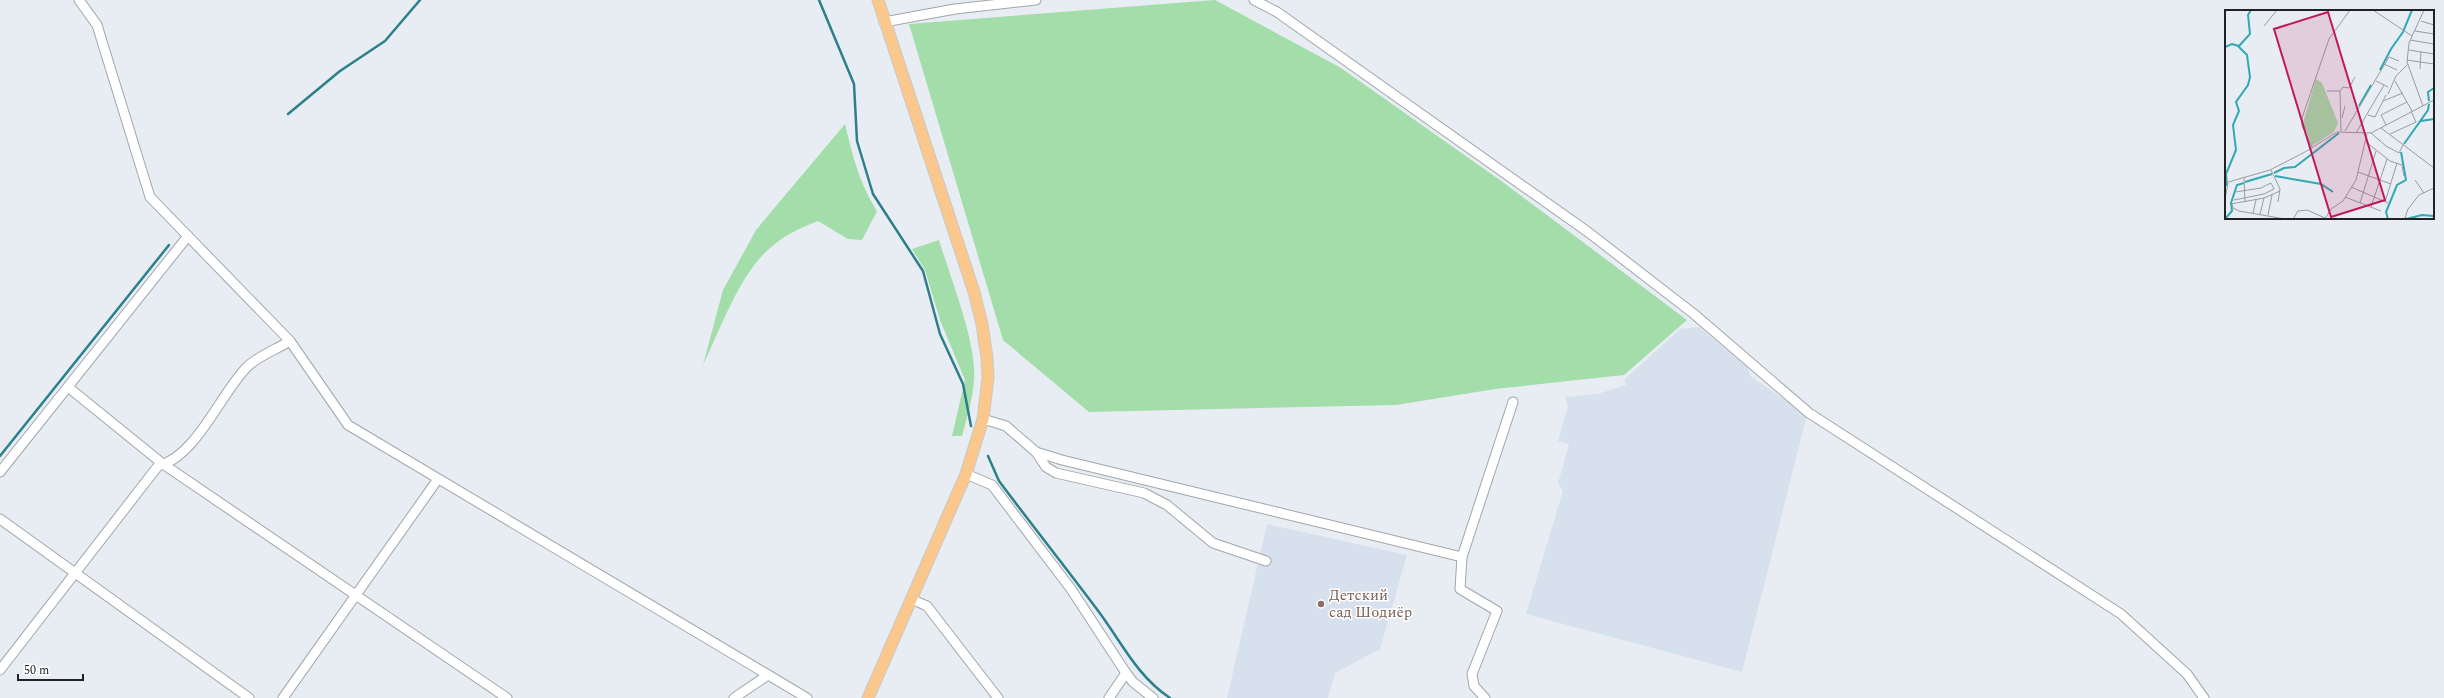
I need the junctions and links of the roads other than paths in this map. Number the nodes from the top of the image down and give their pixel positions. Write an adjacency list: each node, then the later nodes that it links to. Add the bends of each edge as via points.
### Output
1 (80, 0): 6 (street, via 97,25 150,197)
2 (878, 0): 5 (main road)
3 (1036, 0): 5 (street, via 954,9)
4 (1254, 0): 35 (street, via 1277,12 1588,232 1694,314 1810,413 2121,614 2187,674)
5 (884, 22): 10 (main road, via 982,324 988,378)
6 (188, 236): 7 (street); 8 (street)
7 (290, 341): 12 (street, via 248,366 188,446 170,463); 15 (street, via 348,425)
8 (68, 387): 12 (street); 13 (street)
9 (1513, 402): 17 (street)
10 (984, 419): 11 (street, via 1006,426); 14 (main road)
11 (1036, 452): 17 (street); 18 (street, via 1046,468 1056,473 1157,498 1213,543)
12 (163, 464): 19 (street, via 158,466); 20 (street)
13 (0, 472)
14 (966, 474): 21 (main road); 23 (street, via 992,484 1071,589)
15 (438, 479): 20 (street); 24 (street)
16 (0, 519): 19 (street)
17 (1462, 557): 34 (street, via 1460,589 1497,611 1472,674 1474,686)
18 (1266, 561)
19 (74, 574): 22 (street); 25 (street)
20 (355, 596): 26 (street); 27 (street)
21 (911, 599): 30 (main road); 31 (street, via 927,606)
22 (0, 670)
23 (1126, 672): 32 (street); 33 (street, via 1133,682)
24 (768, 675): 28 (street); 29 (street)
25 (250, 698)
26 (283, 698)
27 (507, 698)
28 (734, 698)
29 (807, 698)
30 (868, 698)
31 (998, 698)
32 (1109, 698)
33 (1153, 698)
34 (1485, 698)
35 (2204, 698)

